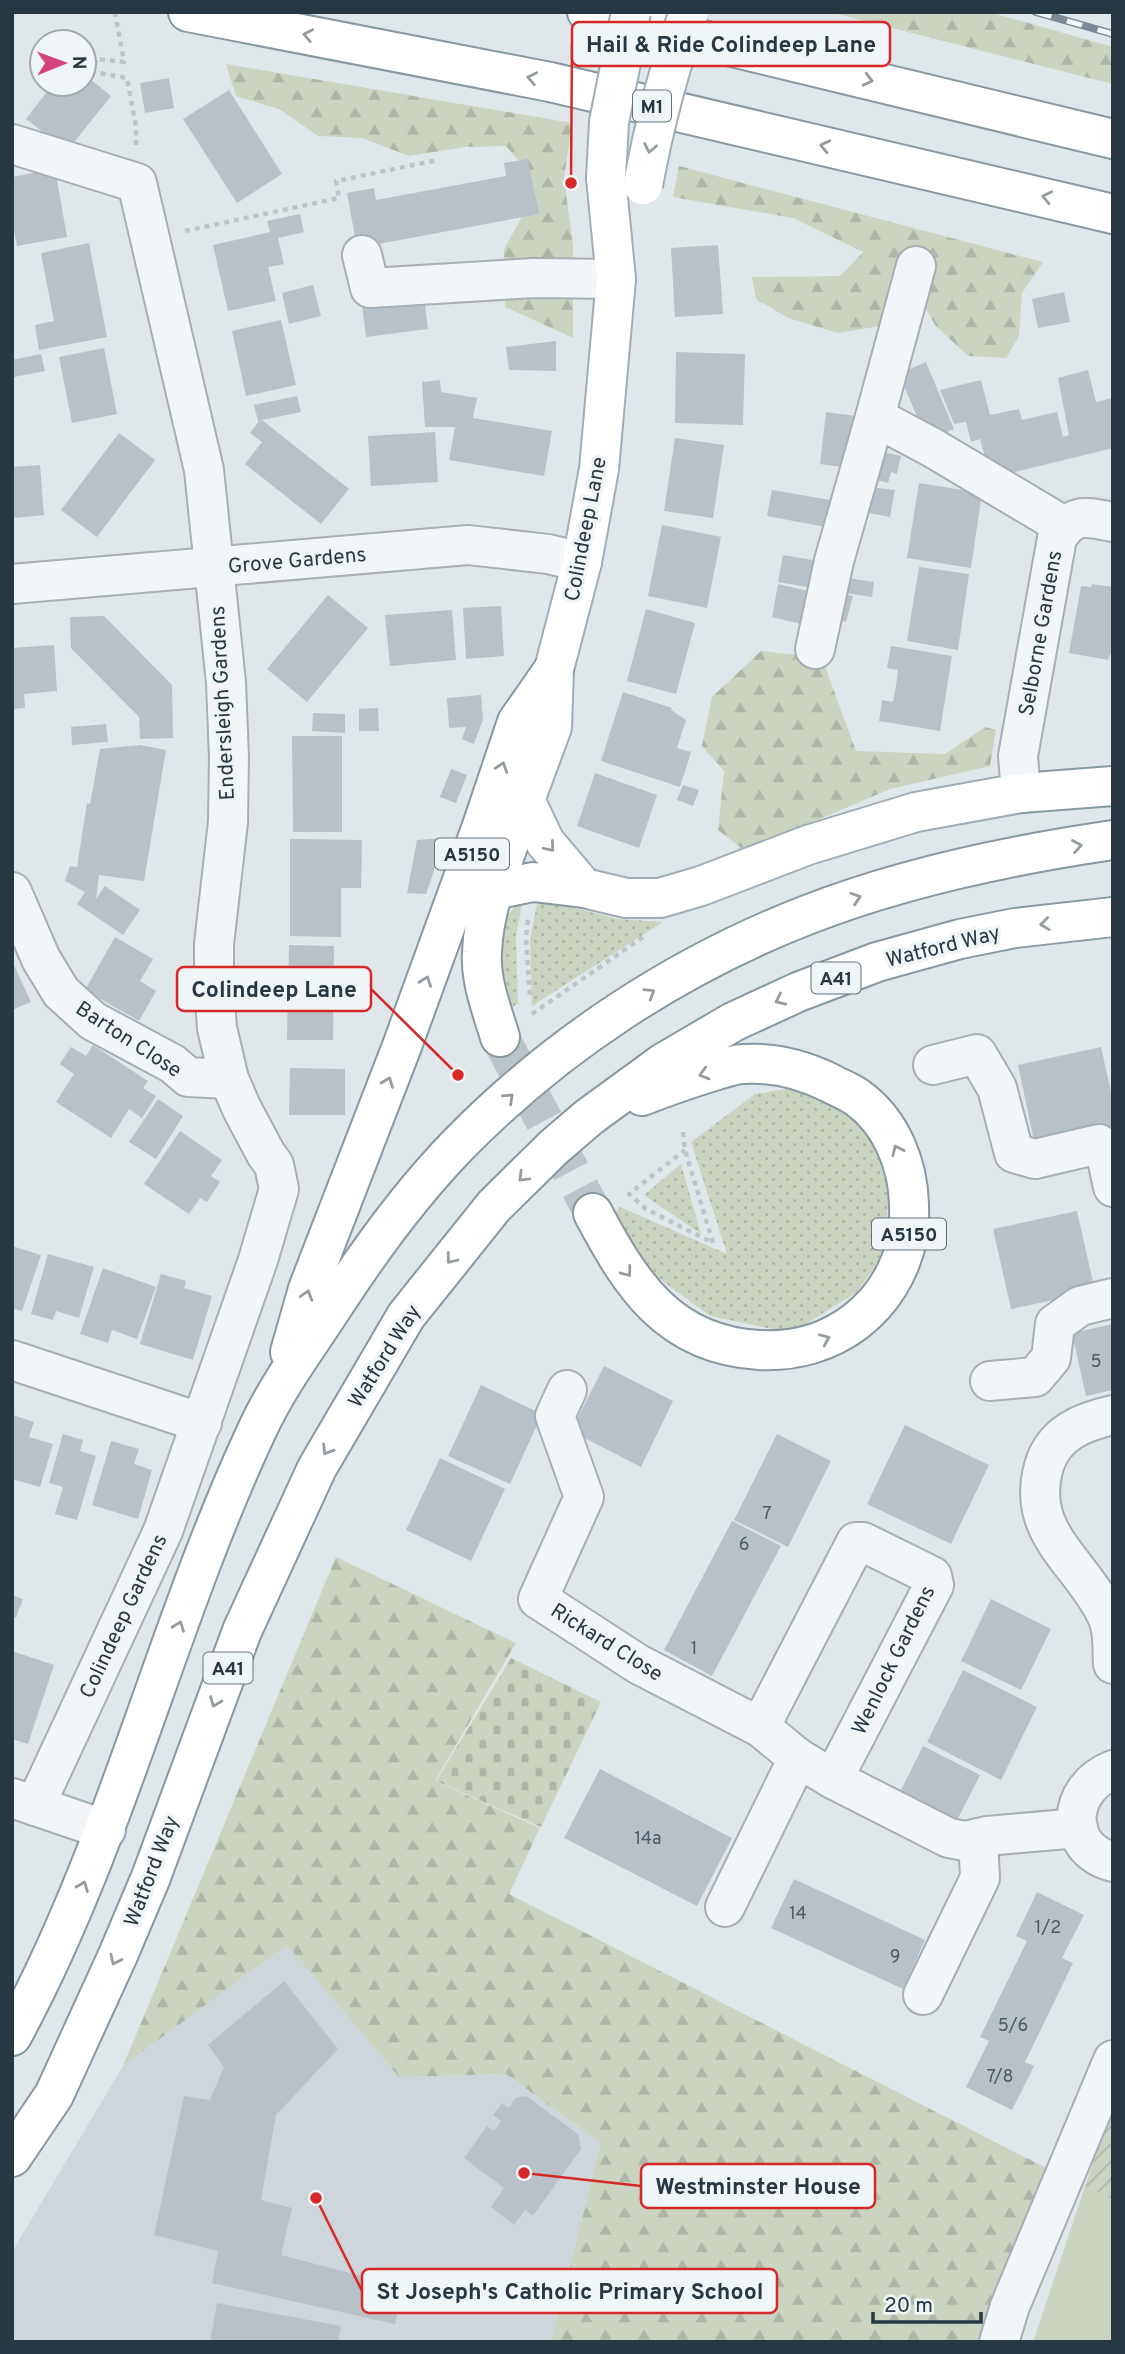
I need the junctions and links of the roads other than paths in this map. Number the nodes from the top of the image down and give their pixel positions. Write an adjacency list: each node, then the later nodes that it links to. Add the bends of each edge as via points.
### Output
1 (188, 12): 7 (main road, M1, one-way to 1, via 550,82)
2 (587, 12): 5 (main road, one-way to 5)
3 (631, 12): 10 (main road, Colindeep Lane / A5150, bridge, via 609,122 606,178)
4 (689, 12): 10 (main road, Colindeep Lane / A5150, one-way to 10, bridge)
5 (1113, 139)
6 (12, 144): 15 (street, Endersleigh Gardens, via 137,183 204,470)
7 (1113, 214)
8 (362, 254): 10 (street, via 370,288 534,278)
9 (916, 267): 11 (street)
10 (616, 279): 14 (main road, Colindeep Lane / A5150, via 599,469)
11 (875, 418): 13 (street, via 933,447); 17 (street, via 834,561)
12 (1113, 522): 13 (street, Selborne Gardens, via 1086,517)
13 (1064, 526): 20 (street, Selborne Gardens, via 1056,538 1018,756)
14 (582, 562): 15 (street, Grove Gardens, via 468,545); 18 (main road, Colindeep Lane / A5150)
15 (213, 567): 16 (street, Grove Gardens); 29 (street, Endersleigh Gardens, via 229,757 214,987 217,1028)
16 (12, 584)
17 (815, 649)
18 (554, 669): 21 (main road, Colindeep Lane / A5150, via 552,727); 37 (main road, A5150, one-way to 18, via 308,1289 402,1046 517,722)
19 (1113, 786): 20 (main road, A5150)
20 (1021, 793): 23 (main road, A5150, via 916,812 660,898 626,898)
21 (525, 800): 23 (main road, A5150, one-way to 23, via 545,842); 24 (main road, A5150)
22 (1113, 840): 37 (main road, one-way to 22, via 362,1263 459,1144 592,1030 670,981 809,914 966,868)
23 (584, 888): 24 (main road, A5150, via 533,882)
24 (494, 890): 27 (main road, A5150, via 481,954 486,991)
25 (12, 892): 29 (street, Barton Close, via 61,992 93,1021 173,1064 188,1077)
26 (1113, 918): 30 (main road, Watford Way / A41, one-way to 30, via 960,939 877,962 798,992 733,1022 663,1063)
27 (515, 1030)
28 (933, 1065): 31 (street, via 977,1055 997,1088 1014,1153 1035,1159 1099,1144 1105,1150)
29 (229, 1079): 33 (street, Endersleigh Gardens, via 274,1165 279,1189)
30 (589, 1117): 32 (main road, A5150, one-way to 30, via 620,1264 647,1299 678,1325 739,1349 780,1351 823,1341 853,1324 882,1297 900,1265 909,1233 909,1183 899,1150 881,1121 858,1098 786,1065 741,1064 679,1081); 55 (main road, Watford Way / A41, one-way to 55, via 494,1206 406,1316 317,1468 242,1631 118,1955 54,2095)
31 (1113, 1186)
32 (593, 1213)
33 (273, 1216): 40 (street, Colindeep Gardens)
34 (1113, 1298): 36 (street, via 1080,1306 1055,1324 1051,1358 1035,1377)
35 (12, 1360): 40 (street)
36 (990, 1381)
37 (281, 1384): 48 (main road, one-way to 37, via 207,1549)
38 (568, 1390): 42 (street, Rickard Close, via 555,1416 584,1497 538,1599 638,1664)
39 (1113, 1415): 41 (street, via 1077,1426 1059,1438 1048,1455 1039,1496 1048,1530 1106,1612)
40 (202, 1423): 46 (street, Colindeep Gardens, via 163,1531)
41 (1113, 1664)
42 (760, 1727): 43 (street, Rickard Close); 45 (street, Wenlock Gardens, via 856,1542 932,1576 934,1585)
43 (798, 1758): 45 (street, Rickard Close); 51 (street)
44 (1113, 1770): 47 (street, via 1099,1775 1080,1798)
45 (833, 1779): 49 (street, Rickard Close, via 948,1838)
46 (24, 1802): 48 (street)
47 (1078, 1828): 49 (street, Rickard Close); 50 (street, via 1092,1852)
48 (106, 1830): 53 (main road, one-way to 48, via 41,1983)
49 (978, 1839): 52 (street, via 980,1878)
50 (1113, 1862)
51 (725, 1907)
52 (923, 1995)
53 (12, 2036)
54 (1113, 2060): 56 (street)
55 (12, 2157)
56 (999, 2342)

